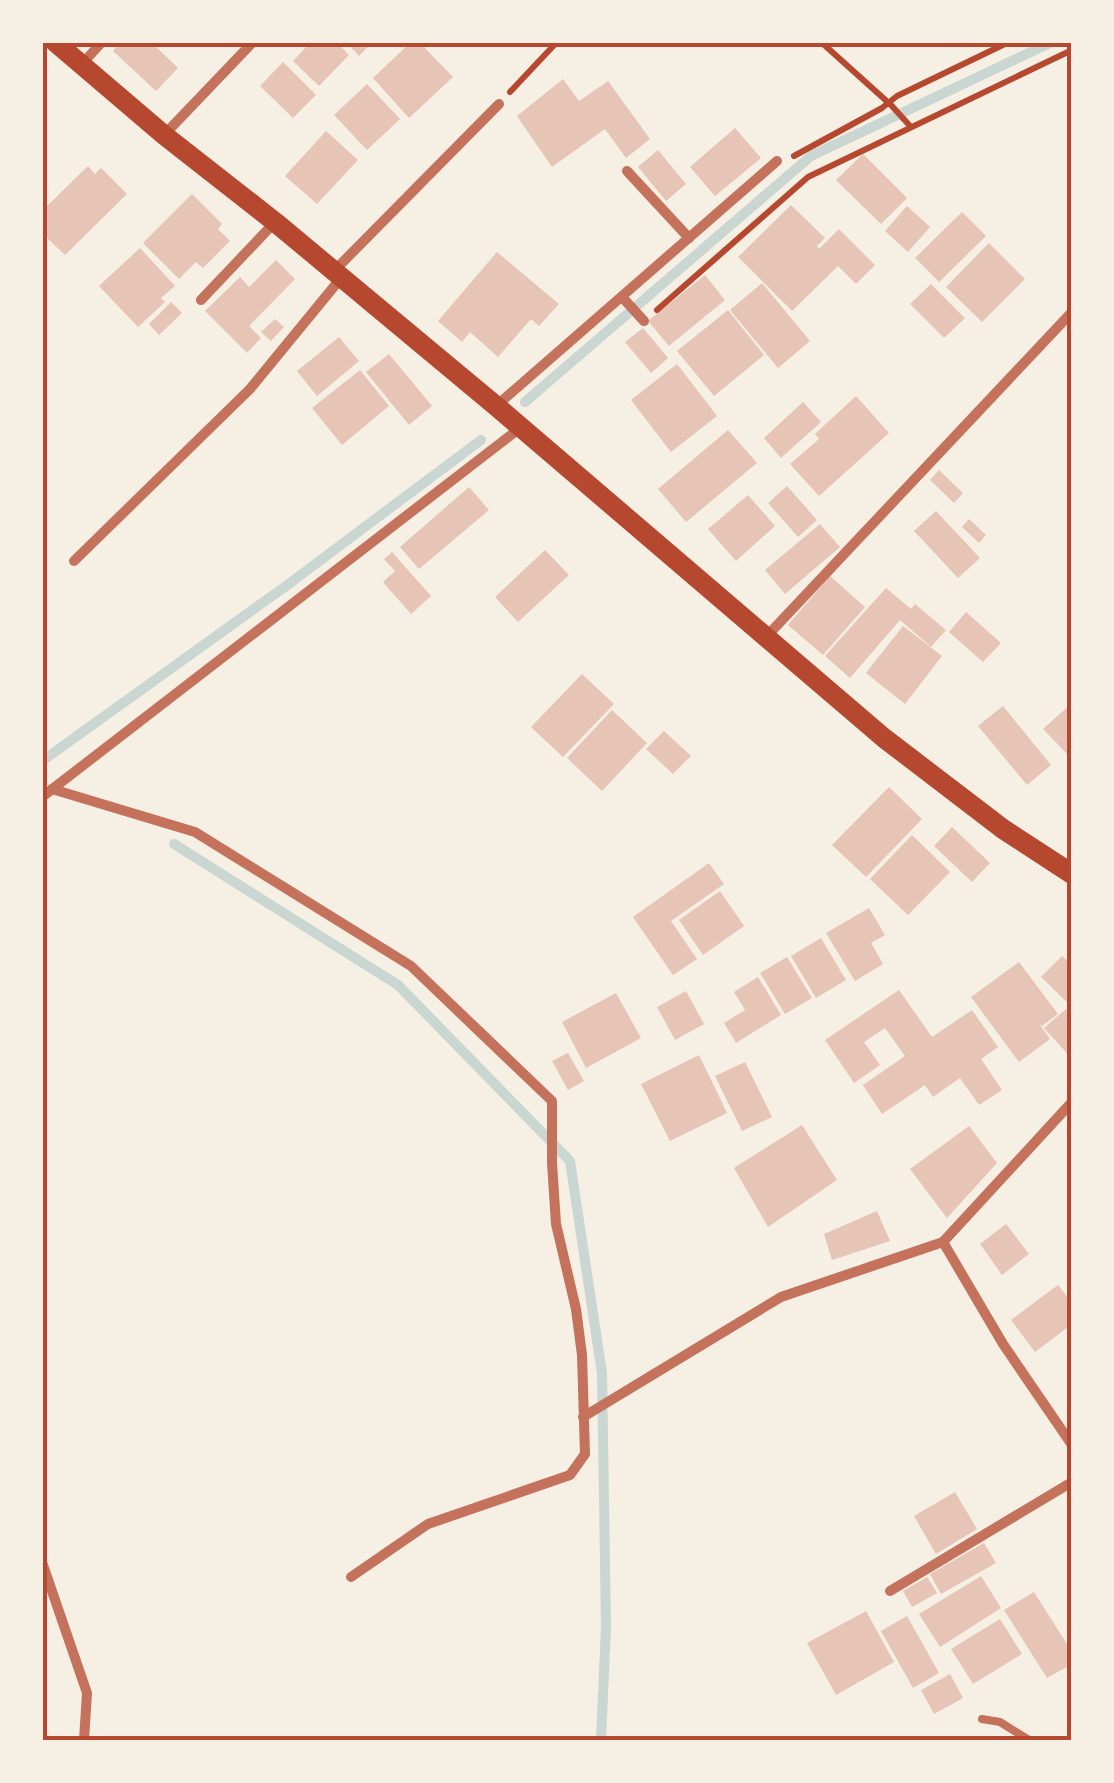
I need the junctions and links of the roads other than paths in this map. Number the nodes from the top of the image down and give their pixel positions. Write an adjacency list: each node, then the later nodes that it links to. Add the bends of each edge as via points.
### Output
1 (54, 42): 4 (main road)
2 (102, 42): 4 (street)
3 (254, 42): 6 (street)
4 (82, 65): 6 (main road)
5 (499, 104): 11 (street)
6 (164, 134): 9 (main road)
7 (777, 162): 10 (street)
8 (627, 171): 10 (street)
9 (275, 222): 11 (main road); 12 (street)
10 (688, 238): 13 (street)
11 (337, 275): 16 (main road); 18 (street, via 250,389)
12 (201, 300)
13 (624, 300): 15 (street); 16 (street)
14 (1072, 312): 19 (street)
15 (641, 319)
16 (496, 406): 17 (main road)
17 (520, 428): 19 (main road); 20 (street)
18 (74, 562)
19 (766, 638): 21 (main road, via 884,738)
20 (47, 793): 24 (street, via 195,832 411,966 552,1101 556,1224 576,1309)
21 (1072, 874)
22 (1072, 1102): 23 (street)
23 (942, 1242): 24 (street, via 780,1297); 25 (street)
24 (583, 1417): 28 (street, via 584,1454 570,1475 428,1524)
25 (1072, 1445)
26 (1072, 1482): 29 (street)
27 (42, 1562): 31 (street, via 87,1693)
28 (350, 1577)
29 (890, 1591)
30 (982, 1719): 32 (lane)
31 (84, 1740)
32 (1029, 1740)

